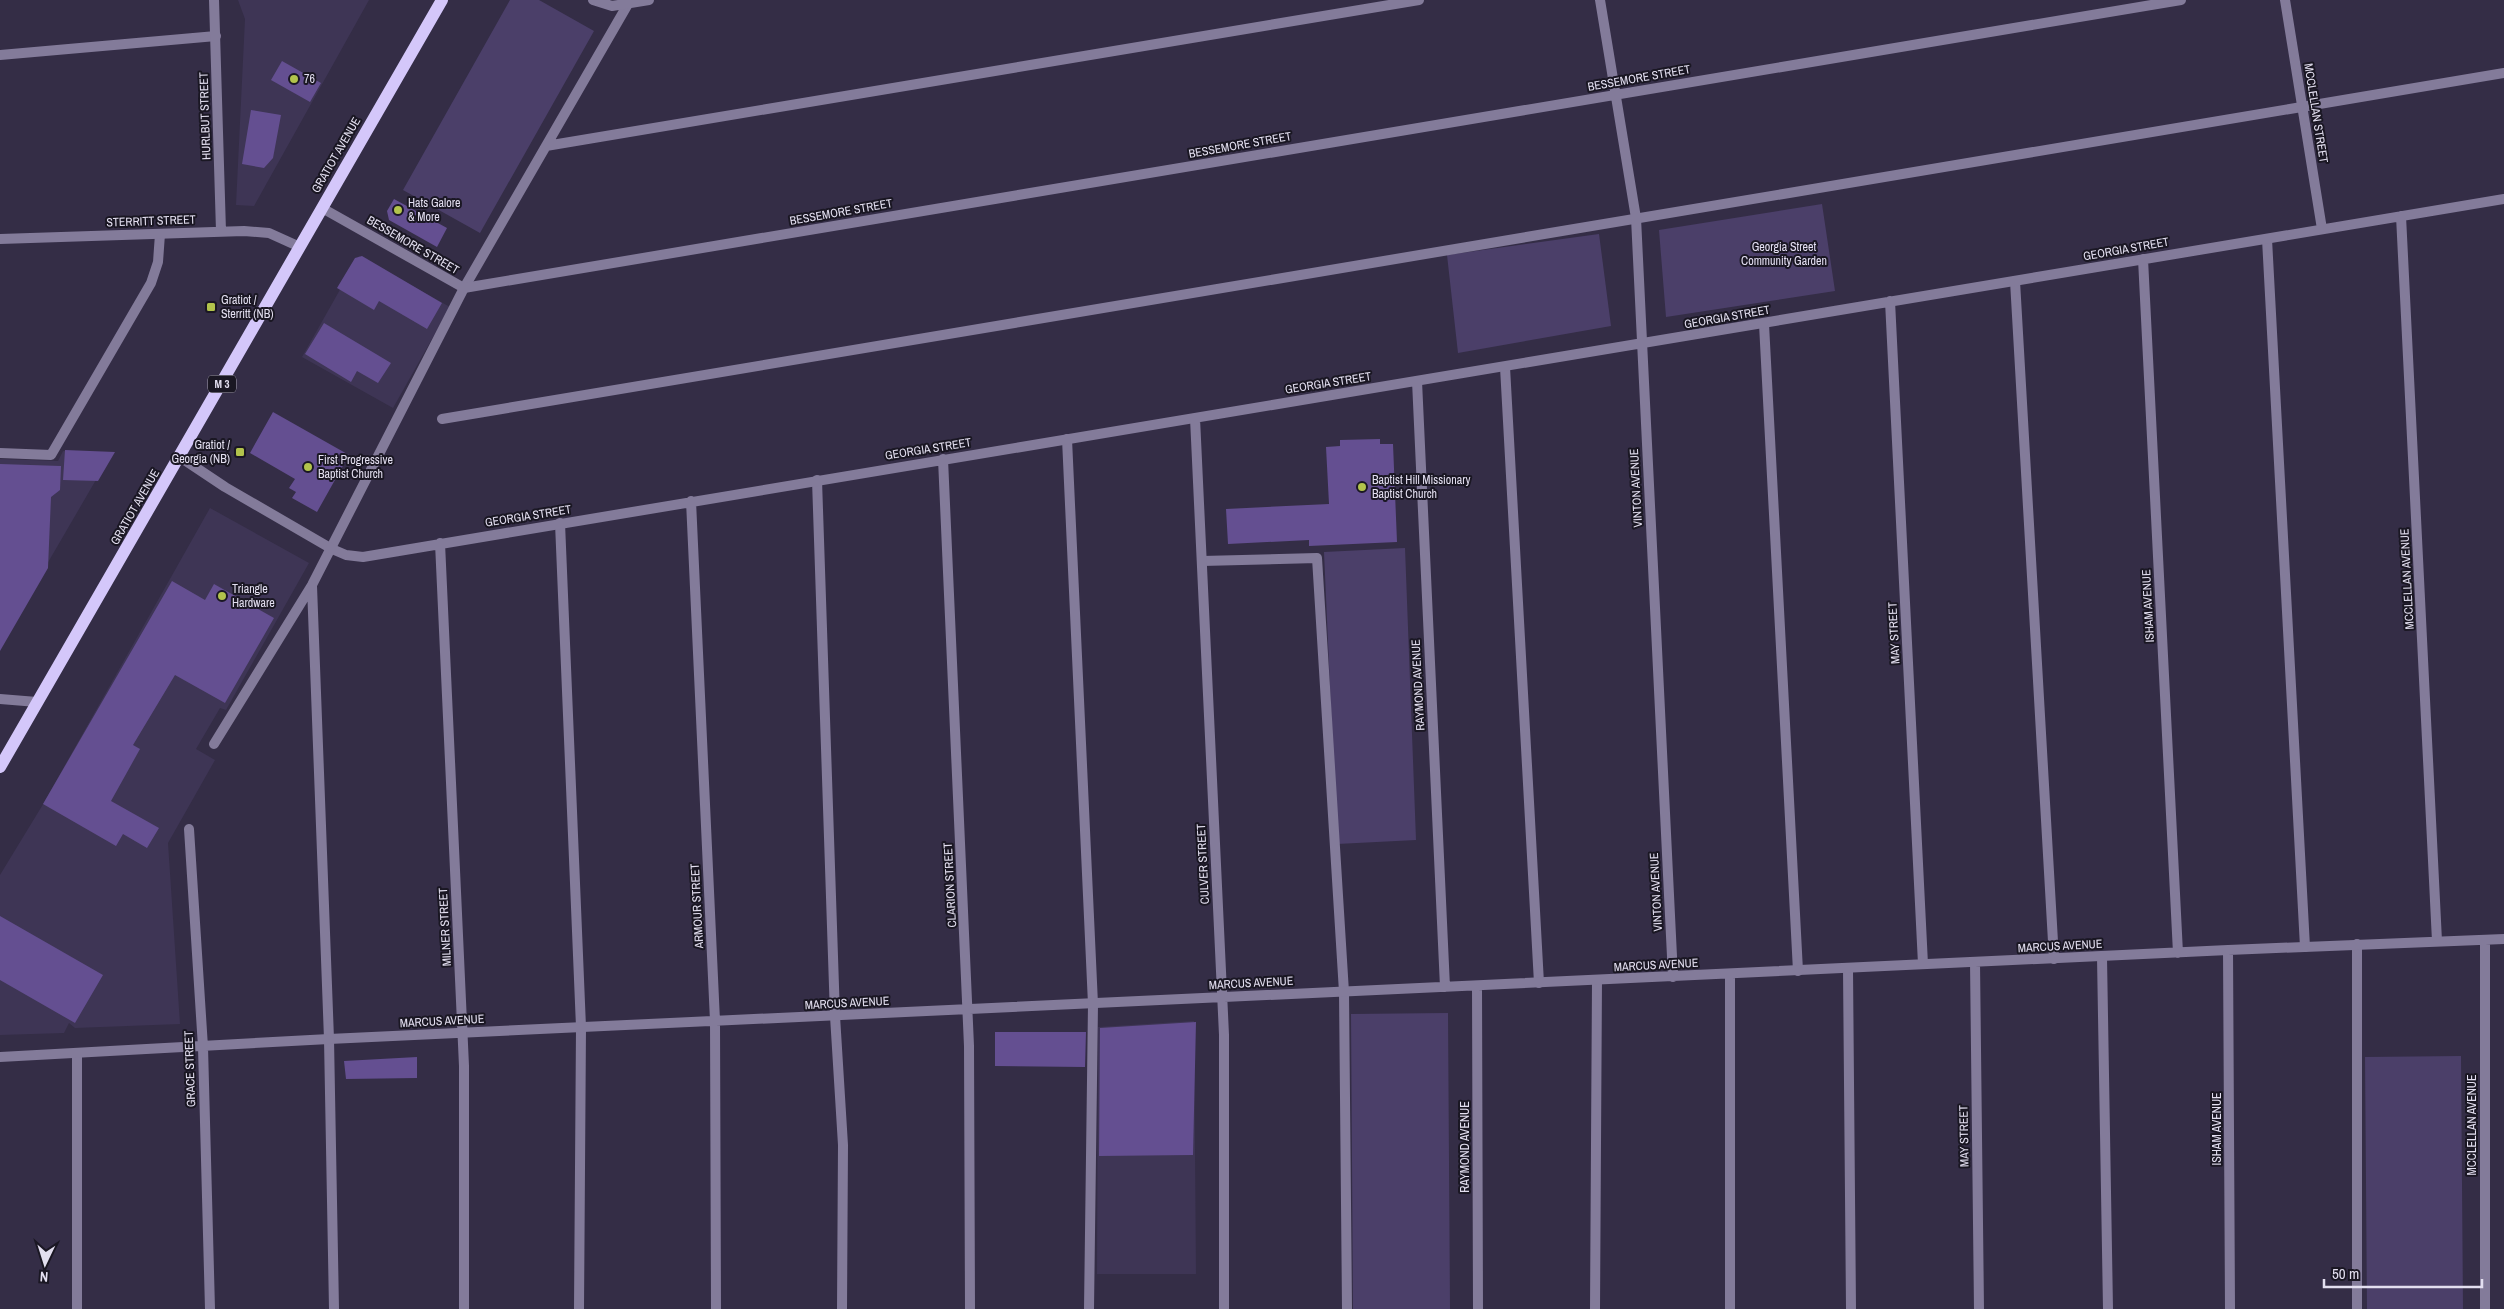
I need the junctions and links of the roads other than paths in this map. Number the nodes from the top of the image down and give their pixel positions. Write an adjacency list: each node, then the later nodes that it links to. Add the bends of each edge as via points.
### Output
1 (214, 0): 10 (street, HURLBUT STREET)
2 (442, 0): 17 (main road, GRATIOT AVENUE / M 3)
3 (593, 0): 9 (street, via 612,6)
4 (650, 0): 9 (street)
5 (1419, 0): 15 (street)
6 (1600, 0): 13 (street, VINTON AVENUE)
7 (2181, 0): 13 (street, BESSEMORE STREET)
8 (2285, 0): 14 (street, MCCLELLAN STREET)
9 (628, 4): 15 (street)
10 (216, 36): 11 (street); 21 (street, HURLBUT STREET)
11 (0, 55)
12 (2504, 73): 14 (street)
13 (1616, 95): 19 (street, VINTON AVENUE); 28 (street, BESSEMORE STREET)
14 (2302, 106): 19 (street); 20 (street, MCCLELLAN STREET)
15 (546, 146): 28 (street)
16 (2504, 199): 18 (street, GEORGIA STREET)
17 (322, 208): 25 (main road, GRATIOT AVENUE / M 3); 28 (street, BESSEMORE STREET)
18 (2401, 216): 20 (street, GEORGIA STREET); 54 (street, MCCLELLAN AVENUE)
19 (1636, 218): 31 (street, VINTON AVENUE); 35 (street)
20 (2322, 229): 24 (street, GEORGIA STREET)
21 (221, 232): 22 (street, STERRITT STREET); 25 (street, STERRITT STREET, via 269,233)
22 (160, 234): 23 (street, STERRITT STREET); 37 (street, via 158,262 151,282 51,454)
23 (0, 239)
24 (2267, 239): 26 (street, GEORGIA STREET); 56 (street)
25 (300, 247): 38 (main road, GRATIOT AVENUE / M 3)
26 (2143, 259): 27 (street, GEORGIA STREET); 58 (street, ISHAM AVENUE)
27 (2015, 281): 29 (street, GEORGIA STREET); 60 (street)
28 (464, 288): 44 (street)
29 (1890, 301): 30 (street, GEORGIA STREET); 62 (street, MAY STREET)
30 (1764, 324): 31 (street, GEORGIA STREET); 64 (street)
31 (1642, 344): 32 (street, GEORGIA STREET); 66 (street, VINTON AVENUE)
32 (1505, 367): 33 (street, GEORGIA STREET); 68 (street)
33 (1416, 382): 34 (street, GEORGIA STREET); 70 (street, RAYMOND AVENUE)
34 (1196, 418): 36 (street, GEORGIA STREET); 45 (street, CULVER STREET)
35 (442, 419)
36 (1066, 439): 39 (street, GEORGIA STREET); 73 (street)
37 (0, 453)
38 (180, 456): 44 (street, GEORGIA STREET, via 225,487); 48 (main road, GRATIOT AVENUE / M 3)
39 (943, 459): 40 (street, GEORGIA STREET); 74 (street, CLARION STREET)
40 (817, 480): 41 (street, GEORGIA STREET); 75 (street)
41 (691, 501): 42 (street, GEORGIA STREET); 76 (street, ARMOUR STREET)
42 (560, 523): 43 (street, GEORGIA STREET); 77 (street)
43 (440, 543): 44 (street, GEORGIA STREET, via 363,558); 78 (street, MILNER STREET)
44 (332, 549): 46 (street)
45 (1202, 561): 71 (street, via 1317,558); 72 (street, CULVER STREET)
46 (312, 585): 49 (street); 79 (street)
47 (0, 699): 48 (street)
48 (37, 702): 50 (main road, GRATIOT AVENUE / M 3)
49 (214, 744)
50 (1, 764)
51 (190, 828): 80 (street, GRACE STREET)
52 (2504, 939): 53 (street, MARCUS AVENUE)
53 (2485, 940): 54 (street, MARCUS AVENUE); 102 (street, MCCLELLAN AVENUE)
54 (2437, 941): 55 (street, MARCUS AVENUE)
55 (2357, 944): 56 (street, MARCUS AVENUE); 101 (street)
56 (2304, 947): 57 (street, MARCUS AVENUE)
57 (2228, 950): 58 (street, MARCUS AVENUE); 100 (street, ISHAM AVENUE)
58 (2178, 952): 59 (street, MARCUS AVENUE)
59 (2102, 957): 60 (street, MARCUS AVENUE); 99 (street)
60 (2054, 959): 61 (street, MARCUS AVENUE)
61 (1975, 962): 62 (street, MARCUS AVENUE); 98 (street, MAY STREET)
62 (1923, 964): 63 (street, MARCUS AVENUE)
63 (1848, 969): 64 (street, MARCUS AVENUE); 97 (street)
64 (1798, 971): 65 (street, MARCUS AVENUE)
65 (1730, 974): 66 (street, MARCUS AVENUE); 96 (street)
66 (1673, 977): 67 (street, MARCUS AVENUE)
67 (1597, 980): 68 (street, MARCUS AVENUE); 95 (street)
68 (1539, 983): 69 (street, MARCUS AVENUE)
69 (1477, 986): 70 (street, MARCUS AVENUE); 94 (street, RAYMOND AVENUE)
70 (1445, 987): 71 (street, MARCUS AVENUE)
71 (1344, 992): 72 (street, MARCUS AVENUE); 93 (street)
72 (1222, 997): 73 (street, MARCUS AVENUE); 92 (street, CULVER STREET)
73 (1093, 1004): 74 (street, MARCUS AVENUE); 91 (street)
74 (968, 1010): 75 (street, MARCUS AVENUE); 90 (street, CLARION STREET)
75 (835, 1016): 76 (street, MARCUS AVENUE); 89 (street, via 843,1145)
76 (715, 1021): 77 (street, MARCUS AVENUE); 88 (street, ARMOUR STREET)
77 (581, 1027): 78 (street, MARCUS AVENUE); 87 (street)
78 (462, 1033): 79 (street, MARCUS AVENUE); 86 (street, MILNER STREET)
79 (329, 1039): 80 (street, MARCUS AVENUE); 85 (street)
80 (203, 1047): 81 (street, MARCUS AVENUE); 84 (street, GRACE STREET)
81 (77, 1054): 82 (street, MARCUS AVENUE); 83 (street)
82 (0, 1057)
83 (76, 1309)
84 (210, 1309)
85 (334, 1309)
86 (464, 1309)
87 (579, 1309)
88 (716, 1309)
89 (842, 1309)
90 (970, 1309)
91 (1089, 1309)
92 (1224, 1309)
93 (1347, 1309)
94 (1478, 1309)
95 (1594, 1309)
96 (1730, 1309)
97 (1851, 1309)
98 (1978, 1309)
99 (2108, 1309)
100 (2230, 1309)
101 (2357, 1309)
102 (2485, 1309)

